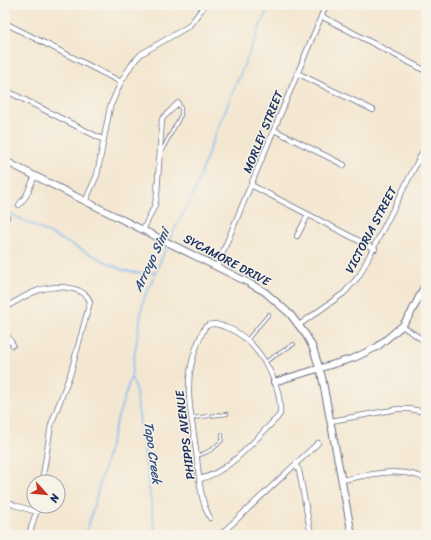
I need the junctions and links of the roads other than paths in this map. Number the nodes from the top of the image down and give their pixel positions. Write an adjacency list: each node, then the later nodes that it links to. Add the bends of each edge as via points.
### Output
1 (205, 5): 7 (street, via 189,26 141,54)
2 (326, 5): 3 (street, MORLEY STREET)
3 (321, 16): 5 (street); 6 (street, MORLEY STREET)
4 (5, 23): 7 (street)
5 (426, 71)
6 (297, 73): 10 (street); 11 (street, MORLEY STREET)
7 (121, 82): 12 (street, via 110,107)
8 (5, 90): 12 (street)
9 (178, 102): 14 (lane, via 181,115); 14 (street, via 162,119)
10 (373, 110)
11 (274, 130): 16 (street); 18 (street, MORLEY STREET)
12 (104, 140): 19 (street, via 97,175)
13 (426, 145): 24 (street, VICTORIA STREET)
14 (160, 155): 22 (street, via 156,199)
15 (5, 162): 17 (main road, SYCAMORE DRIVE)
16 (344, 165)
17 (35, 176): 19 (main road, SYCAMORE DRIVE); 20 (street)
18 (251, 185): 21 (street); 25 (street, MORLEY STREET)
19 (85, 202): 22 (main road, SYCAMORE DRIVE)
20 (19, 205)
21 (308, 215): 23 (street); 24 (street)
22 (144, 230): 25 (main road, SYCAMORE DRIVE)
23 (297, 236)
24 (375, 249): 29 (street, VICTORIA STREET, via 351,287)
25 (217, 266): 29 (main road, SYCAMORE DRIVE, via 265,292)
26 (426, 283): 30 (main road)
27 (5, 308): 47 (street, via 31,292 53,287 75,290 87,296 90,302 71,372 51,425)
28 (269, 314): 32 (lane)
29 (300, 325): 37 (main road, SYCAMORE DRIVE)
30 (402, 326): 33 (street); 37 (main road, via 386,341 368,352)
31 (5, 332): 35 (street)
32 (246, 340): 36 (street); 41 (street, PHIPPS AVENUE, via 229,328 217,324 205,327 190,371)
33 (426, 342)
34 (294, 344): 36 (lane)
35 (13, 345)
36 (265, 362): 38 (street)
37 (320, 367): 38 (main road); 42 (main road, SYCAMORE DRIVE)
38 (274, 382): 48 (street, via 280,410 277,418 224,469)
39 (426, 412): 42 (street, via 398,409)
40 (228, 414): 41 (lane)
41 (192, 418): 45 (street, PHIPPS AVENUE)
42 (331, 421): 50 (main road, SYCAMORE DRIVE)
43 (222, 434): 45 (lane, via 219,444 209,452)
44 (318, 443): 46 (street)
45 (197, 456): 48 (street, PHIPPS AVENUE)
46 (295, 465): 56 (street); 57 (street, via 299,470)
47 (43, 474)
48 (200, 479): 54 (street, PHIPPS AVENUE, via 205,508)
49 (426, 479): 50 (street, via 414,474 390,472)
50 (342, 480): 58 (main road, SYCAMORE DRIVE)
51 (5, 500): 52 (street)
52 (26, 509)
53 (36, 514): 55 (street)
54 (210, 518)
55 (29, 535)
56 (220, 535)
57 (311, 535)
58 (352, 535)
59 (382, 535): 60 (street)
60 (392, 535)

